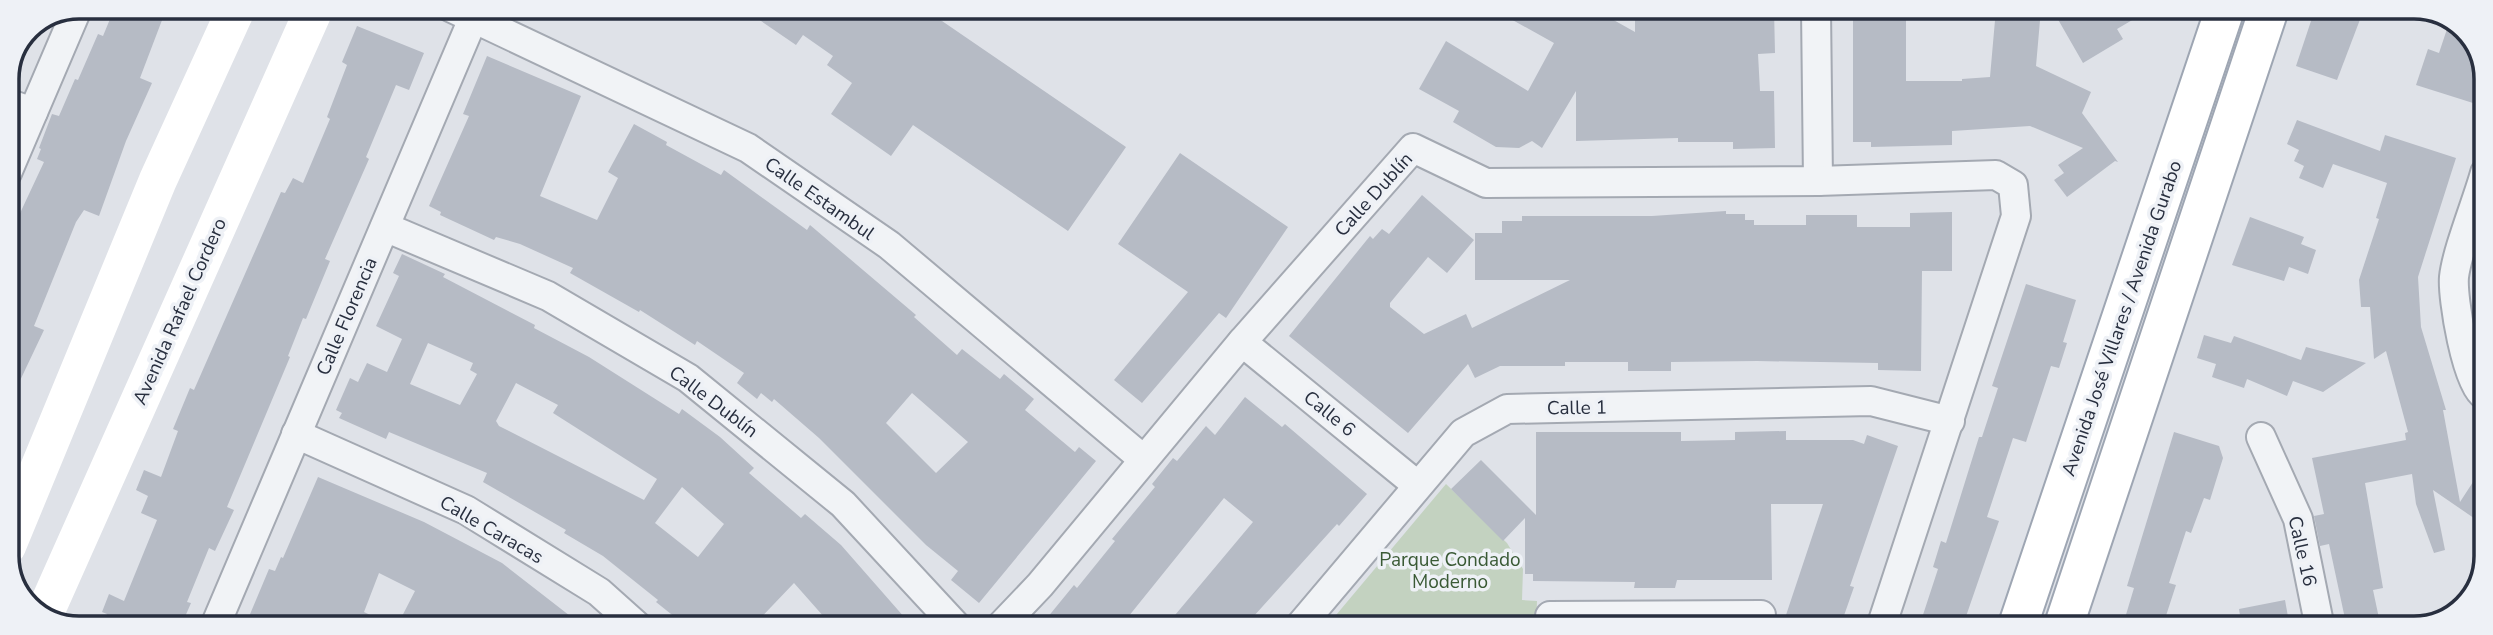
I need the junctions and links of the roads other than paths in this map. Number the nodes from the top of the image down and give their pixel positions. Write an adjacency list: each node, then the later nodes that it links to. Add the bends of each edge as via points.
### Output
1 (232, 19): 20 (main road, via 158,180)
2 (310, 19): 21 (main road, Avenida Rafael Cordero)
3 (465, 19): 12 (street, Calle Florencia)
4 (484, 19): 18 (street, Calle Estambul, via 748,148 889,246)
5 (1816, 19): 10 (street)
6 (2222, 19): 30 (main road, Avenida José Villares / Avenida Gurabo)
7 (2266, 19): 31 (main road)
8 (71, 20): 9 (street)
9 (20, 108)
10 (1818, 181): 13 (street, Calle Dublín, via 1486,183 1413,148); 15 (street, Calle Dublín, via 1996,175 2013,185 2016,216)
11 (2474, 210): 14 (street, via 2454,278 2465,363)
12 (384, 227): 16 (street, Calle Florencia); 25 (street, Calle Dublín, via 548,296 688,378 843,504)
13 (1242, 342): 18 (street, Calle Dublín); 19 (street, Calle 6)
14 (2474, 382)
15 (1950, 421): 19 (street, Calle 1, via 1871,401 1507,409 1462,433); 29 (street)
16 (296, 434): 23 (street, Calle Florencia); 24 (street, Calle Caracas, via 466,510 598,592)
17 (2261, 437): 32 (street, Calle 16, via 2298,519)
18 (1143, 459): 26 (street, Calle Dublín)
19 (1417, 485): 27 (street, Calle 1)
20 (19, 516)
21 (48, 607)
22 (1761, 615): 28 (street)
23 (219, 616)
24 (626, 616)
25 (948, 616)
26 (1010, 616)
27 (1307, 616)
28 (1745, 616)
29 (1885, 616)
30 (2021, 616)
31 (2067, 616)
32 (2318, 616)

